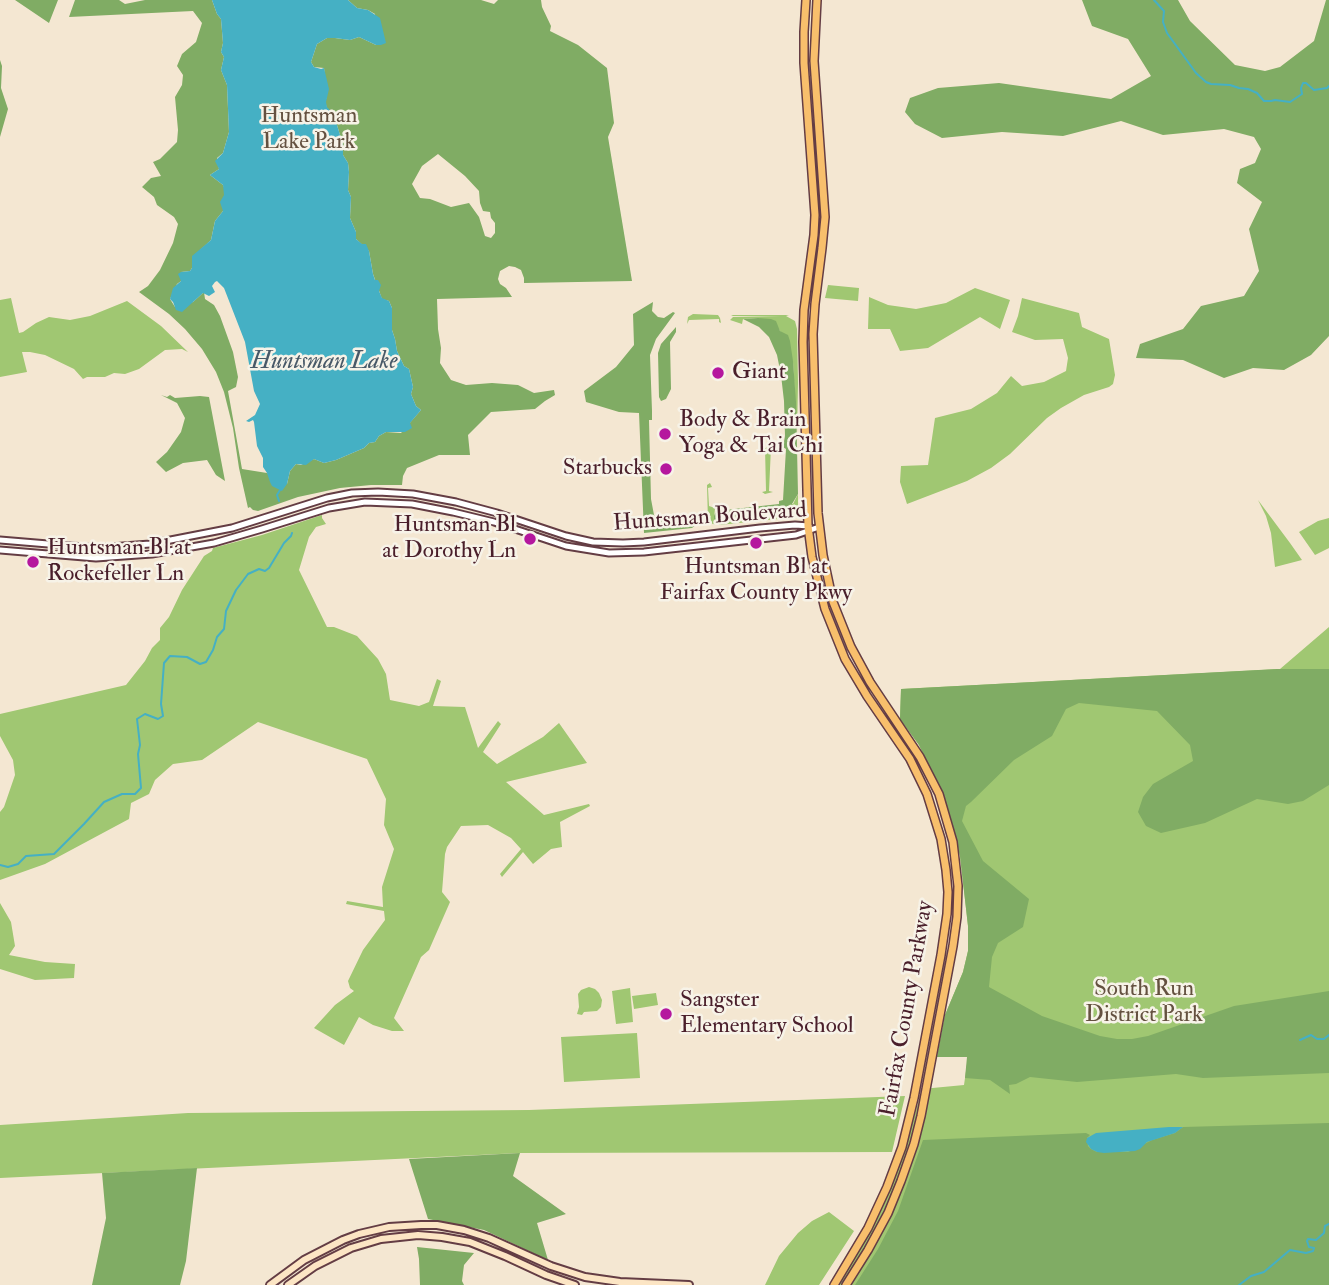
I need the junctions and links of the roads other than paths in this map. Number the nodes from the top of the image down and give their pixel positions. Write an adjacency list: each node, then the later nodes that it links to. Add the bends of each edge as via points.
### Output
1 (806, 0): 4 (highway, Fairfax County Parkway, via 804,63 815,206 803,321)
2 (817, 0): 3 (highway, Fairfax County Parkway, via 815,74 825,208 813,323)
3 (819, 527): 4 (street, Huntsman Boulevard); 14 (highway, Fairfax County Parkway, via 830,590 847,638 939,794 953,842 958,886 953,946 914,1143 888,1213)
4 (809, 528): 5 (street, Huntsman Boulevard, via 795,525 644,542 593,542 456,502 378,492 327,498 232,528 150,544 84,547); 6 (street, Huntsman Boulevard, via 796,535 609,553 566,546 453,512 378,502 329,508 233,538 152,554 96,558); 13 (highway, Fairfax County Parkway, via 819,589 832,630 856,678 923,784 939,830 947,881 943,946 902,1147 869,1228)
5 (0, 540)
6 (0, 550)
7 (551, 1266): 8 (main road); 9 (main road, via 464,1230 406,1226 333,1244); 12 (main road, via 585,1278)
8 (546, 1275): 10 (main road, via 470,1242 418,1235 351,1248); 11 (main road)
9 (270, 1285)
10 (288, 1285)
11 (575, 1285)
12 (689, 1285)
13 (834, 1285)
14 (846, 1285)

